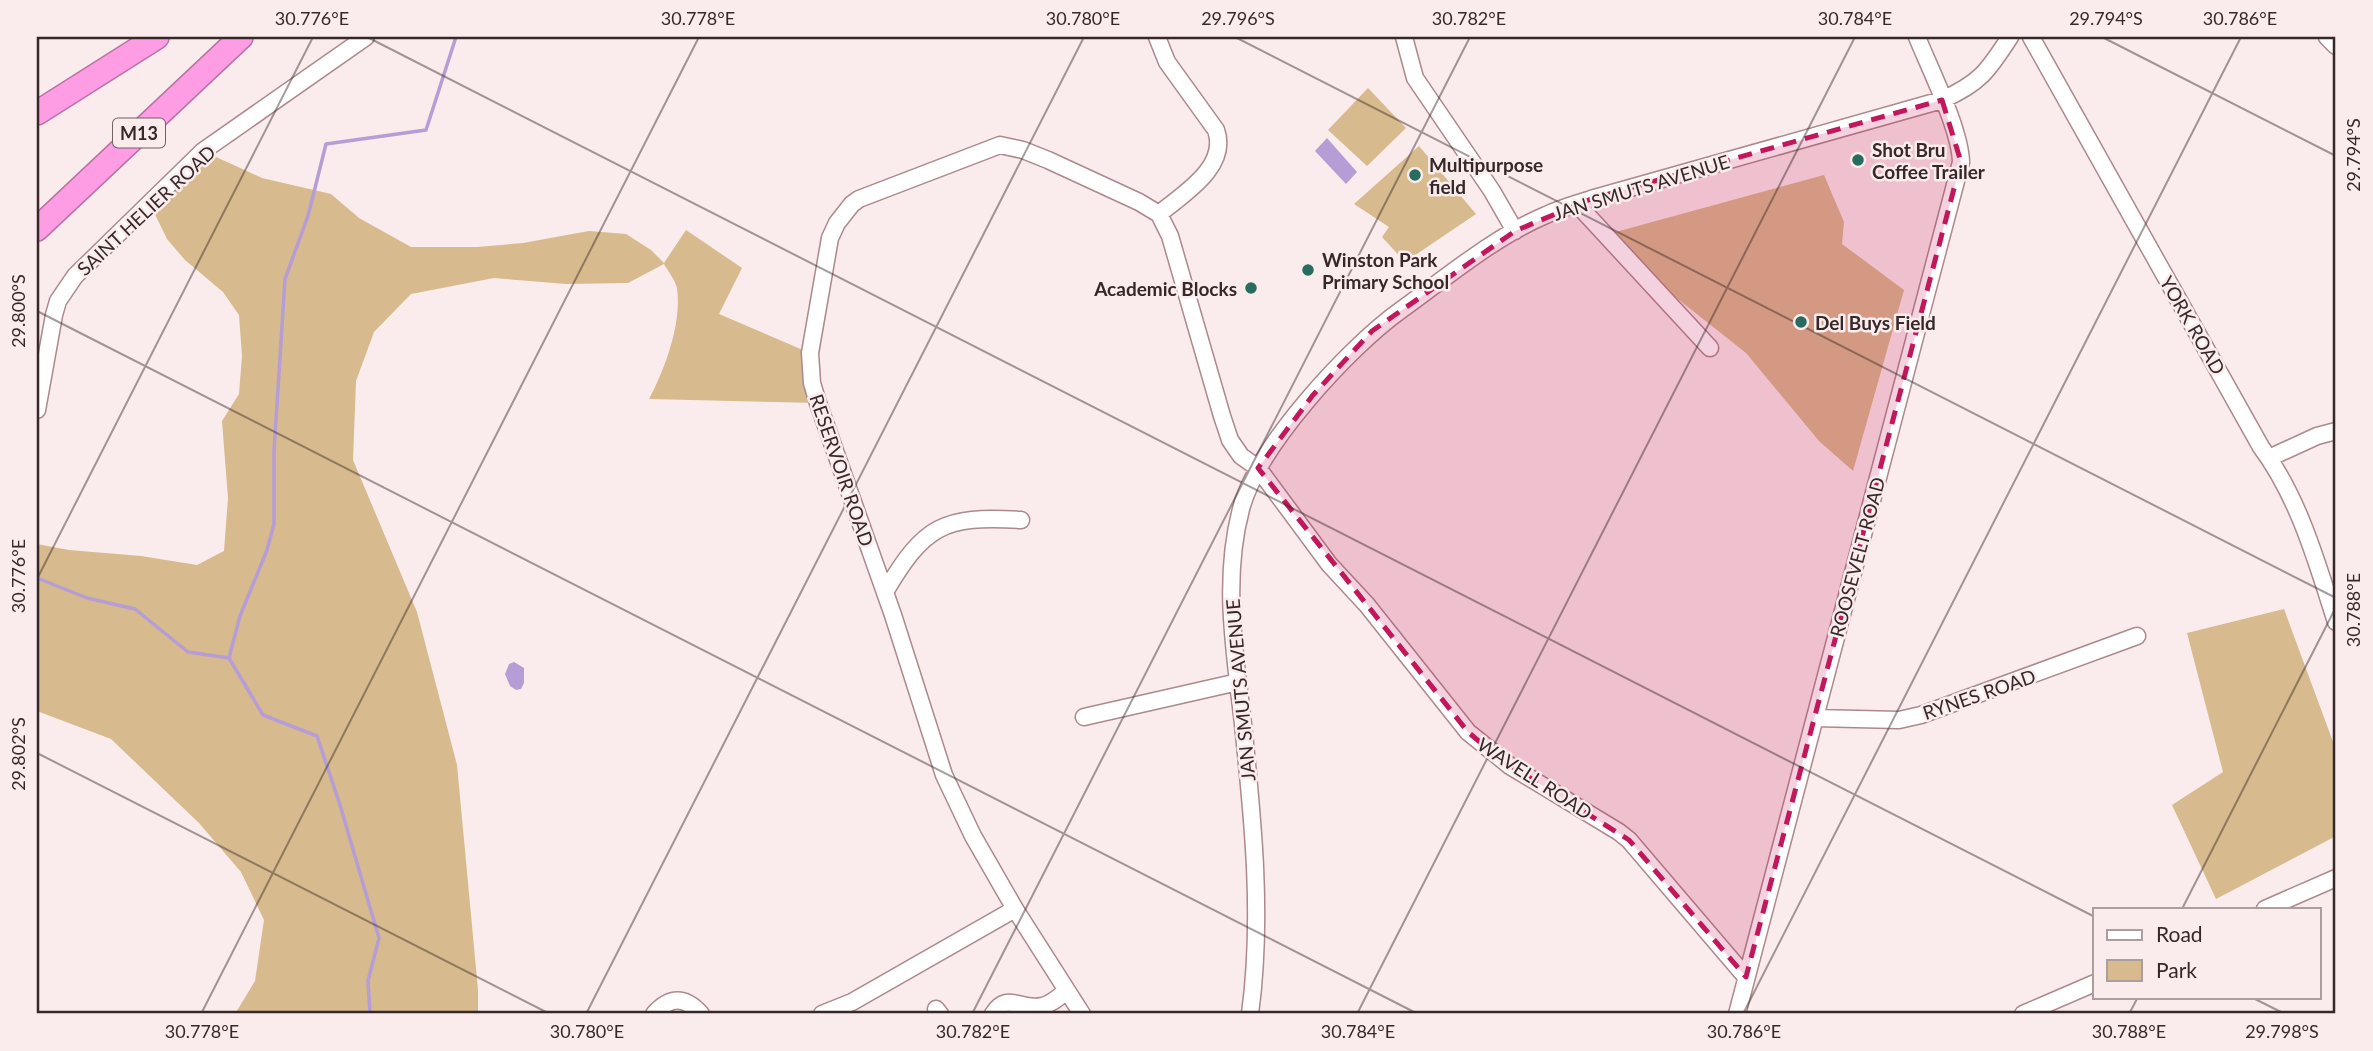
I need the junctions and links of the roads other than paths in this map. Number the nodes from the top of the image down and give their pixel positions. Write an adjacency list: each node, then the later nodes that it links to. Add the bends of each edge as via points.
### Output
1 (157, 37): 12 (highway)
2 (241, 37): 15 (highway, M13)
3 (366, 37): 18 (street, SAINT HELIER ROAD, via 203,151 75,276 54,314)
4 (1157, 37): 14 (street, via 1167,62 1216,130 1220,143 1212,165)
5 (1404, 37): 16 (street, via 1415,78)
6 (1917, 37): 11 (street, ROOSEVELT ROAD)
7 (2010, 37): 11 (street, JAN SMUTS AVENUE, via 1983,77)
8 (2031, 37): 20 (street, YORK ROAD)
9 (2327, 37): 10 (street)
10 (2336, 46)
11 (1942, 100): 13 (street, JAN SMUTS AVENUE); 29 (street, ROOSEVELT ROAD, via 1961,162)
12 (37, 113)
13 (1577, 204): 16 (street, JAN SMUTS AVENUE); 17 (street)
14 (1159, 214): 21 (street, via 1170,236 1230,440 1241,456); 24 (street, RESERVOIR ROAD, via 1023,149 1000,145 867,195 852,204 837,223 830,238 810,354 812,383)
15 (37, 229)
16 (1515, 231): 21 (street, JAN SMUTS AVENUE, via 1371,331 1313,395)
17 (1710, 348)
18 (37, 411)
19 (2336, 431): 20 (street)
20 (2269, 458): 23 (street, YORK ROAD)
21 (1258, 468): 27 (street, JAN SMUTS AVENUE, via 1241,510 1233,558 1230,600); 33 (street, WAVELL ROAD, via 1329,564 1468,732 1500,760 1619,832)
22 (1021, 520): 24 (street, via 948,524 933,531 905,559)
23 (2329, 576): 25 (street, YORK ROAD)
24 (885, 593): 32 (street, RESERVOIR ROAD, via 944,775)
25 (2336, 622)
26 (2137, 636): 29 (street, RYNES ROAD, via 1921,715 1899,720)
27 (1238, 682): 28 (street); 41 (street, JAN SMUTS AVENUE, via 1256,869)
28 (1084, 717)
29 (1815, 718): 33 (street, ROOSEVELT ROAD)
30 (2336, 878): 31 (street)
31 (2267, 908)
32 (1016, 909): 35 (street, RESERVOIR ROAD); 38 (street, via 852,1002)
33 (1746, 977): 42 (street, ROOSEVELT ROAD)
34 (2093, 984): 43 (street)
35 (1066, 991): 39 (street, via 1044,1006 1004,1002); 40 (street, RESERVOIR ROAD)
36 (654, 1014): 37 (street, via 672,1000 692,1004)
37 (701, 1014)
38 (822, 1014)
39 (993, 1014)
40 (1082, 1014)
41 (1250, 1014)
42 (1737, 1014)
43 (2023, 1014)

